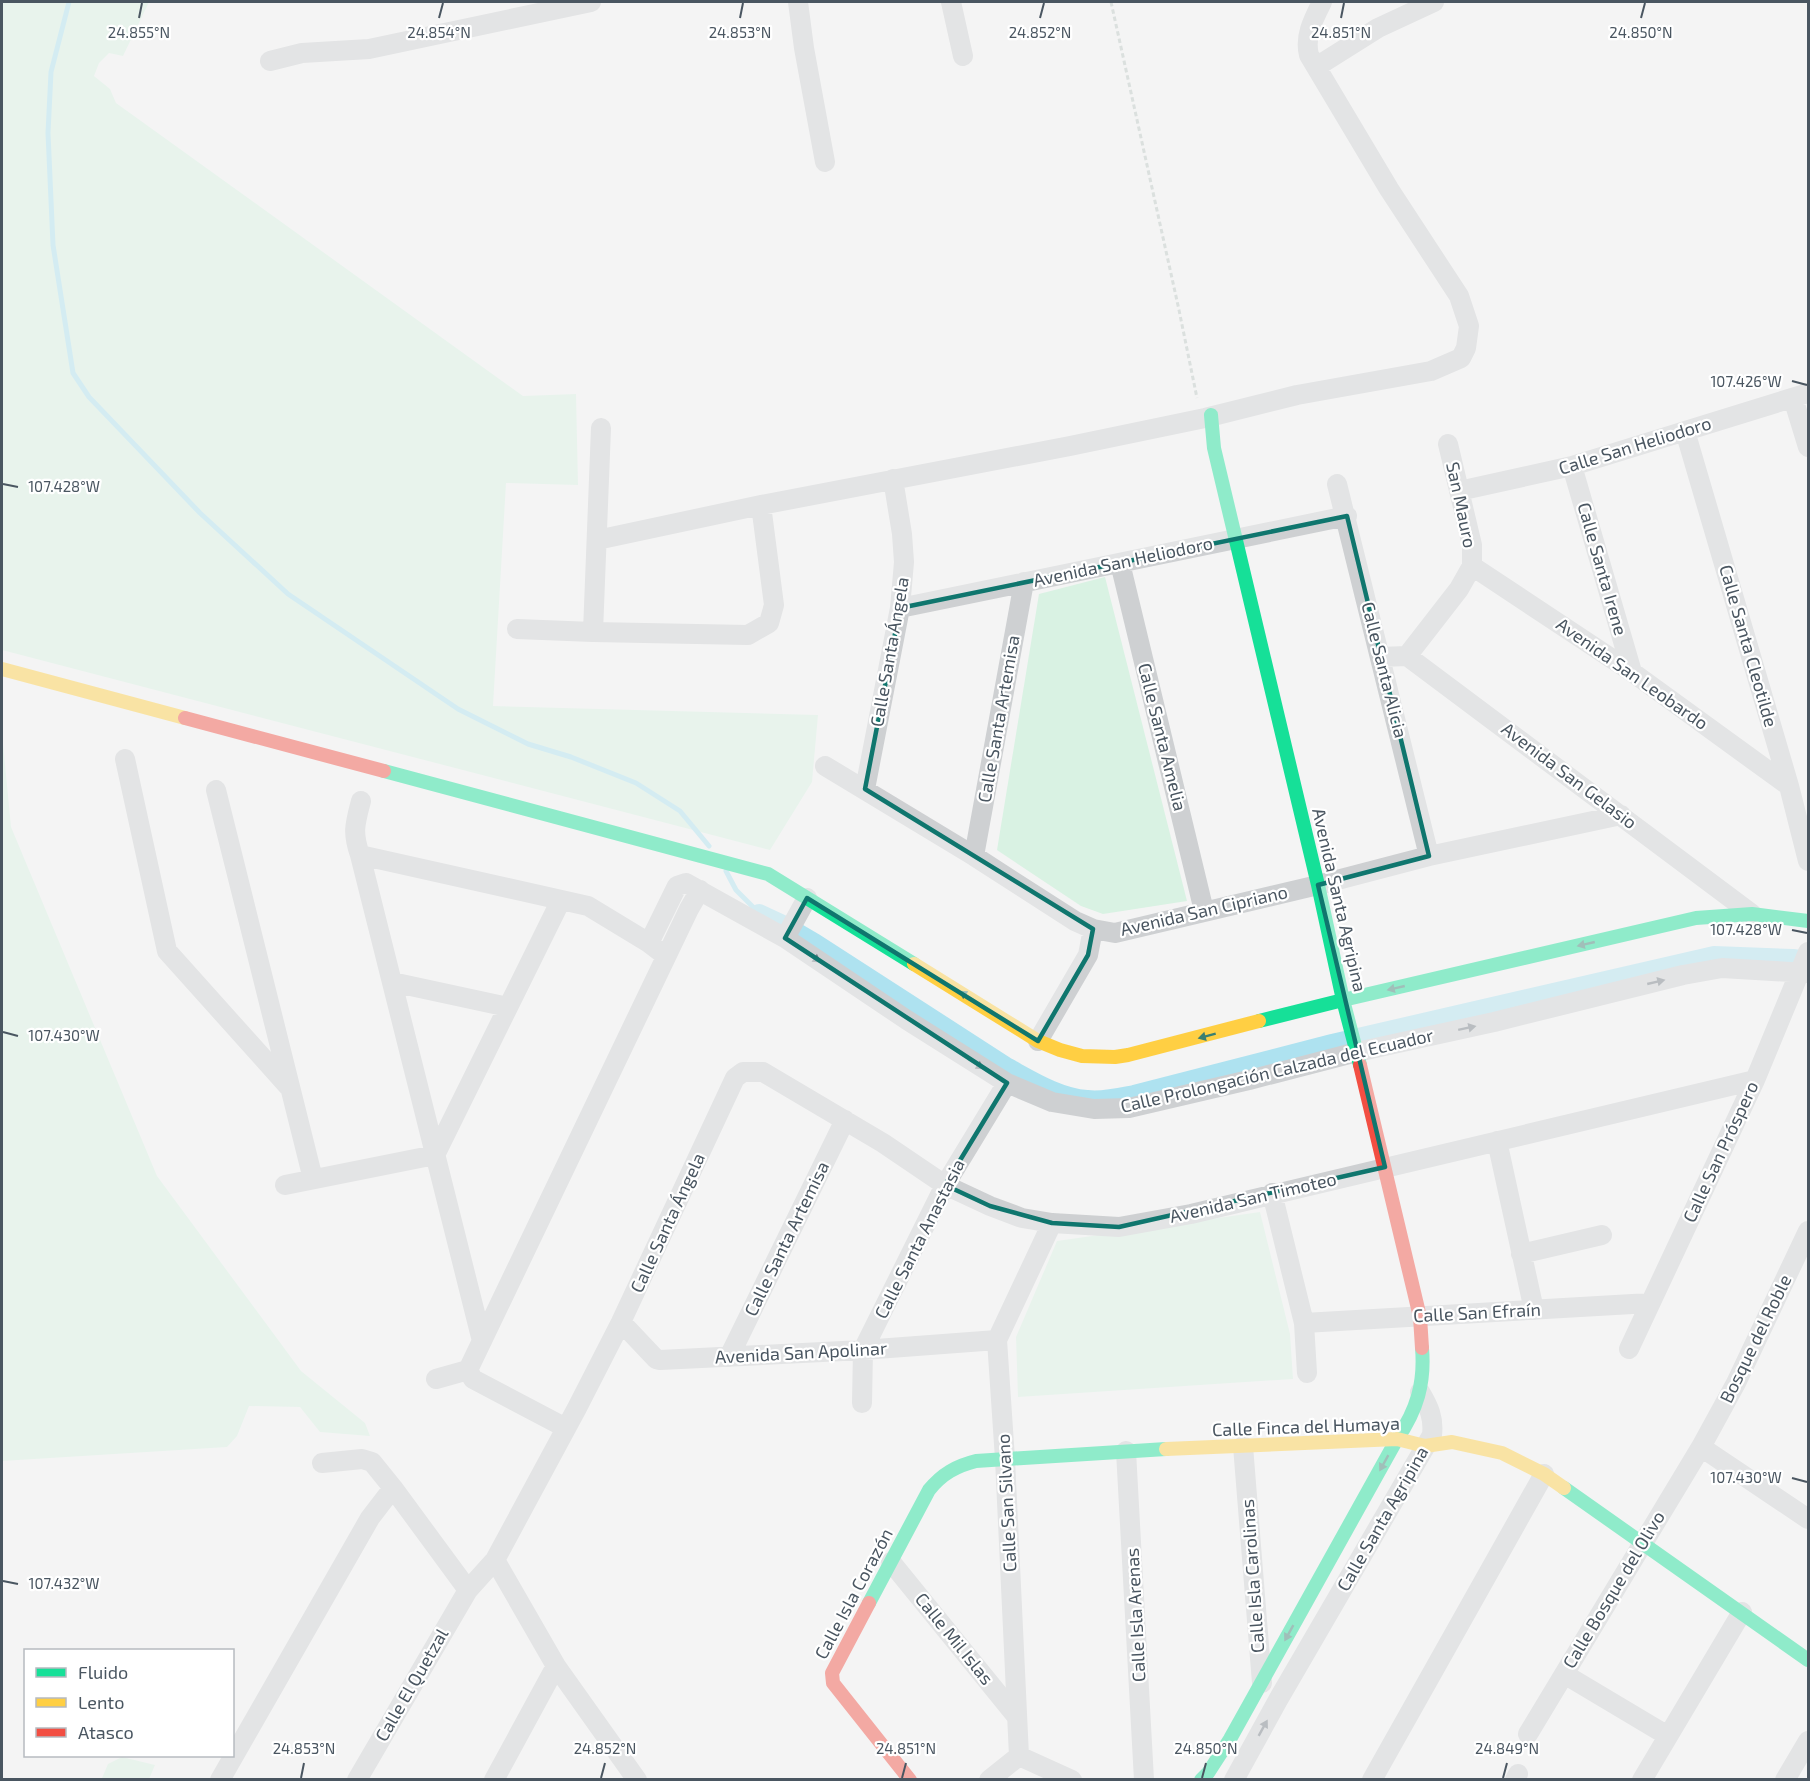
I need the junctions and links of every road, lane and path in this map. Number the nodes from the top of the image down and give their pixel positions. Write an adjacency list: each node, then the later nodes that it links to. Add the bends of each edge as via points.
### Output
1 (591, 2): 8 (street, via 369,49 302,54)
2 (798, 2): 10 (street)
3 (951, 2): 7 (street)
4 (1110, 2): 12 (path, via 1197,398)
5 (1322, 2): 9 (street, via 1306,46)
6 (1434, 2): 9 (street, via 1378,28)
7 (963, 56)
8 (270, 61)
9 (1316, 67): 12 (street, via 1459,296 1469,326 1466,348 1461,358 1431,371 1297,395)
10 (825, 162)
11 (1801, 395): 14 (street, Calle San Heliodoro); 16 (street)
12 (1208, 417): 18 (street); 23 (street, Avenida Santa Agripina)
13 (601, 428): 24 (street)
14 (1685, 432): 17 (street, Calle San Heliodoro); 37 (street, Calle Santa Cleotilde)
15 (1448, 444): 20 (street, San Mauro)
16 (1809, 447)
17 (1572, 466): 20 (street, Calle San Heliodoro); 34 (street, Calle Santa Irene)
18 (893, 478): 21 (street); 28 (street, Calle Santa Ángela, via 904,562)
19 (1337, 484): 22 (street, Calle Santa Alicia)
20 (1459, 491): 26 (street, San Mauro, via 1472,545)
21 (761, 505): 24 (street); 30 (street, via 774,605 770,623 748,635)
22 (1347, 516): 23 (street, Avenida San Heliodoro); 32 (street, Calle Santa Alicia)
23 (1236, 539): 25 (street, Avenida San Heliodoro); 46 (street, Avenida Santa Agripina)
24 (597, 540): 30 (street)
25 (1120, 563): 27 (street, Avenida San Heliodoro); 50 (street, Calle Santa Amelia)
26 (1472, 566): 31 (street); 34 (street, Avenida San Leobardo)
27 (1024, 582): 28 (street, Avenida San Heliodoro); 43 (street, Calle Santa Artemisa)
28 (900, 608): 38 (street, Calle Santa Ángela)
29 (517, 629): 30 (street)
30 (593, 632)
31 (1407, 656): 32 (street); 41 (street, Avenida San Gelasio)
32 (1380, 657): 44 (street, Calle Santa Alicia)
33 (2, 669): 48 (street, via 720,860 768,874)
34 (1632, 672): 37 (street, Avenida San Leobardo)
35 (125, 759): 66 (street, via 167,951)
36 (825, 766): 38 (street, Avenida San Cipriano)
37 (1789, 786): 45 (street, Calle Santa Cleotilde)
38 (865, 789): 43 (street, Avenida San Cipriano)
39 (216, 790): 66 (street)
40 (361, 801): 42 (street, via 354,830)
41 (1621, 815): 44 (street, Avenida San Cipriano); 51 (street, Avenida San Gelasio)
42 (360, 855): 49 (street); 58 (street)
43 (974, 856): 53 (street, Avenida San Cipriano)
44 (1429, 856): 46 (street, Avenida San Cipriano)
45 (1809, 861)
46 (1318, 885): 50 (street, Avenida San Cipriano); 59 (street, Avenida Santa Agripina)
47 (700, 890): 54 (street, Calle Prolongación Calzada del Ecuador); 55 (street, via 686,883 677,886); 56 (street)
48 (807, 898): 54 (street); 61 (street, one-way to 48)
49 (561, 900): 55 (street, via 588,906); 60 (street)
50 (1204, 911): 53 (street, Avenida San Cipriano, via 1127,931)
51 (1752, 914): 52 (street); 59 (street, one-way to 59, via 1696,918)
52 (1809, 921)
53 (1093, 929): 61 (street, via 1088,956)
54 (785, 938): 65 (street, Calle Prolongación Calzada del Ecuador, one-way to 65)
55 (649, 943): 56 (street)
56 (666, 956): 85 (street)
57 (1805, 965): 62 (street, Calle Prolongación Calzada del Ecuador, one-way to 57, via 1494,1022 1722,968); 64 (street, Calle San Próspero)
58 (392, 982): 60 (street); 69 (street)
59 (1343, 1000): 61 (street, one-way to 61, via 1106,1058 1069,1054); 62 (street, Avenida Santa Agripina)
60 (508, 1007): 69 (street)
61 (1038, 1041)
62 (1356, 1047): 65 (street, Calle Prolongación Calzada del Ecuador, via 1249,1080 1129,1108 1070,1106); 70 (street, Avenida Santa Agripina)
63 (778, 1080): 67 (street, Avenida San Timoteo); 82 (street, Calle Santa Ángela, via 751,1071 735,1078)
64 (1755, 1080): 68 (street, Avenida San Timoteo); 79 (street, Calle San Próspero)
65 (1007, 1083): 73 (street, Calle Santa Anastasia)
66 (290, 1089): 71 (street)
67 (845, 1120): 73 (street, Avenida San Timoteo); 88 (street, Calle Santa Artemisa)
68 (1497, 1141): 70 (street, Avenida San Timoteo); 78 (street)
69 (435, 1155): 71 (street); 85 (street)
70 (1385, 1167): 74 (street, Avenida San Timoteo); 81 (street, Avenida Santa Agripina)
71 (313, 1179): 72 (street)
72 (285, 1185)
73 (945, 1185): 75 (street, Avenida San Timoteo, via 1022,1218); 87 (street, Calle Santa Anastasia)
74 (1272, 1193): 75 (street, Avenida San Timoteo, via 1119,1227); 83 (street)
75 (1052, 1223): 84 (street, Calle San Silvano)
76 (1809, 1231): 100 (street, Bosque del Roble)
77 (1602, 1235): 78 (street)
78 (1521, 1254): 80 (street)
79 (1650, 1303): 80 (street, Calle San Efraín); 86 (street, Calle San Próspero)
80 (1533, 1310): 81 (street, Calle San Efraín)
81 (1420, 1317): 83 (street, Calle San Efraín); 92 (street, Avenida Santa Agripina, via 1424,1368)
82 (621, 1322): 88 (street, Avenida San Apolinar, via 656,1359); 95 (street, Calle Santa Ángela)
83 (1304, 1323): 90 (street)
84 (997, 1340): 87 (street, Avenida San Apolinar); 102 (street, Calle San Silvano)
85 (482, 1341): 89 (street)
86 (1629, 1349)
87 (863, 1350): 88 (street, Avenida San Apolinar); 93 (street, Calle Santa Anastasia)
88 (729, 1357)
89 (468, 1370): 91 (street); 95 (street, via 473,1379)
90 (1307, 1373)
91 (436, 1379)
92 (1420, 1392): 94 (street, Calle Santa Agripina); 96 (street, Calle Santa Agripina, via 1409,1422)
93 (862, 1403)
94 (1434, 1423): 97 (street); 99 (street, Calle Santa Agripina)
95 (566, 1428): 108 (street, Calle Santa Ángela)
96 (1397, 1439): 98 (street, Calle Finca del Humaya); 99 (street, Calle Finca del Humaya); 115 (street, Calle Santa Agripina, one-way to 115)
97 (1452, 1442): 99 (street, Calle Finca del Humaya); 104 (street, Calle Finca del Humaya, via 1502,1453)
98 (1243, 1446): 101 (street, Calle Finca del Humaya); 115 (street, Calle Isla Carolinas)
99 (1425, 1446): 116 (street, Calle Santa Agripina)
100 (1701, 1447): 106 (street); 107 (street, Calle Bosque del Olivo)
101 (1126, 1451): 102 (street, Calle Finca del Humaya); 131 (street, Calle Isla Arenas)
102 (1005, 1459): 109 (street, Calle Isla Corazón, via 963,1464 942,1475 929,1490); 117 (street, Calle San Silvano)
103 (321, 1463): 105 (street, via 362,1459 372,1462)
104 (1544, 1474): 107 (street, Calle Finca del Humaya); 134 (street)
105 (393, 1488): 110 (street); 121 (street, via 370,1518)
106 (1809, 1519)
107 (1643, 1543): 111 (street, Calle Finca del Humaya); 114 (street, Calle Bosque del Olivo)
108 (495, 1560): 110 (street, Calle El Quetzal); 113 (street)
109 (891, 1562): 117 (street, Calle Mil Islas); 128 (street, Calle Isla Corazón, via 831,1673 833,1683)
110 (468, 1590): 125 (street, Calle El Quetzal)
111 (1742, 1612): 112 (street, Calle Finca del Humaya); 119 (street)
112 (1809, 1660)
113 (555, 1666): 126 (street); 127 (street)
114 (1564, 1674): 118 (street, Calle Bosque del Olivo); 119 (street)
115 (1262, 1683): 116 (street); 132 (street, Calle Santa Agripina)
116 (1278, 1700): 133 (street, Calle Santa Agripina, one-way to 116)
117 (1017, 1717): 122 (street, Calle San Silvano)
118 (1528, 1734)
119 (1668, 1736): 135 (street)
120 (1809, 1741): 136 (street)
121 (234, 1755)
122 (1019, 1756): 129 (street); 130 (street)
123 (233, 1757): 124 (street)
124 (220, 1779)
125 (357, 1779)
126 (494, 1779)
127 (637, 1779)
128 (910, 1779)
129 (988, 1779)
130 (1072, 1779)
131 (1144, 1779)
132 (1201, 1779)
133 (1234, 1779)
134 (1372, 1779)
135 (1642, 1779)
136 (1785, 1779)

